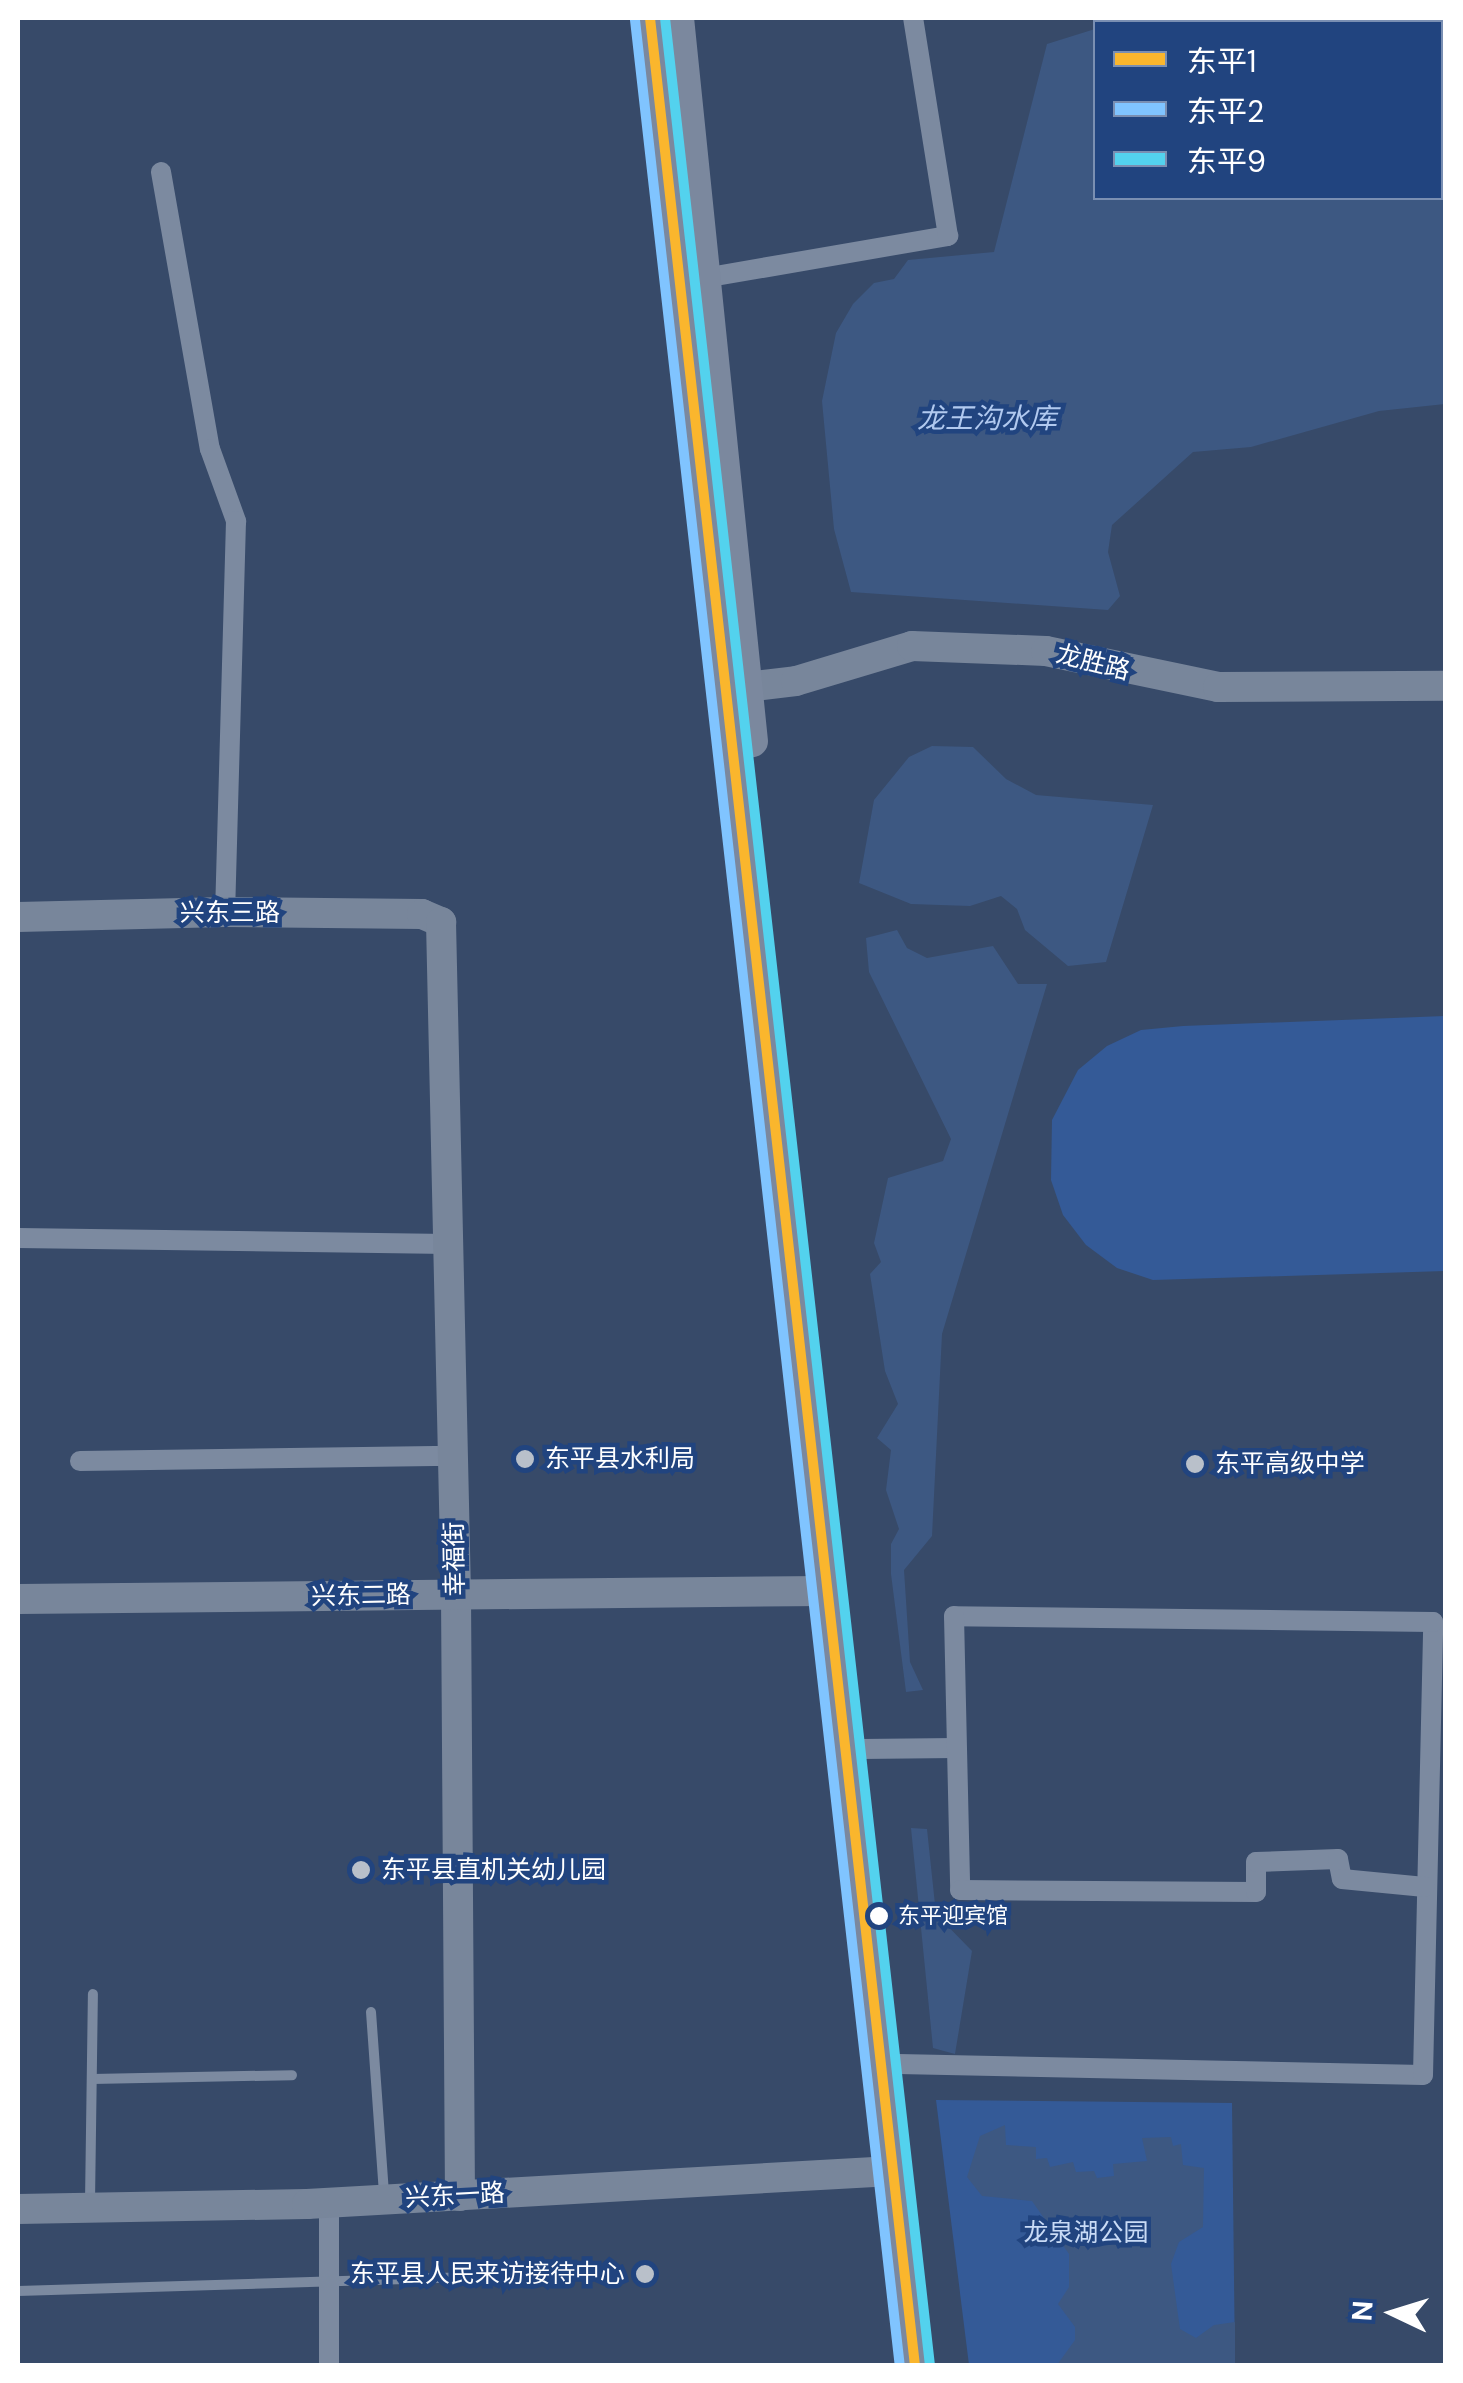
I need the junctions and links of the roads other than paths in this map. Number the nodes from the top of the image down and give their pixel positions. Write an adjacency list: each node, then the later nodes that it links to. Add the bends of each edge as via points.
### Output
1 (650, 18): 15 (main road)
2 (678, 18): 5 (main road)
3 (914, 18): 5 (street, via 948,236)
4 (161, 172): 8 (street, via 210,449 236,521)
5 (704, 278): 7 (main road)
6 (1446, 686): 7 (street, 龙胜路, via 1218,687 1046,651 912,646 796,681)
7 (746, 687): 19 (main road)
8 (225, 912): 9 (street, 兴东三路); 10 (street, 兴东三路, via 422,914)
9 (18, 917)
10 (441, 922): 12 (street, 幸福街)
11 (18, 1238): 12 (street)
12 (448, 1244): 13 (street, 幸福街)
13 (453, 1456): 14 (street); 16 (street, 幸福街)
14 (80, 1461)
15 (824, 1591): 16 (street, 兴东二路); 26 (main road)
16 (456, 1595): 17 (street, 兴东二路); 27 (street, 幸福街)
17 (18, 1599)
18 (956, 1748): 19 (street); 20 (street, via 960,1890 1256,1892 1256,1862 1338,1858 1342,1880); 20 (street, via 954,1616 1433,1622)
19 (862, 1750): 23 (main road)
20 (1425, 1887): 23 (street, via 1424,2075)
21 (94, 1994): 25 (lane)
22 (371, 2012): 28 (lane)
23 (898, 2064): 37 (main road)
24 (292, 2075): 25 (lane)
25 (92, 2079): 30 (lane)
26 (892, 2171): 27 (street, 兴东一路); 36 (main road)
27 (460, 2196): 28 (street, 兴东一路)
28 (384, 2200): 29 (street, 兴东一路)
29 (329, 2203): 30 (street, 兴东一路); 33 (street)
30 (90, 2208): 31 (street, 兴东一路)
31 (18, 2210)
32 (568, 2274): 33 (lane)
33 (329, 2282): 34 (lane); 35 (street)
34 (18, 2291)
35 (329, 2366)
36 (915, 2366)
37 (934, 2366)

